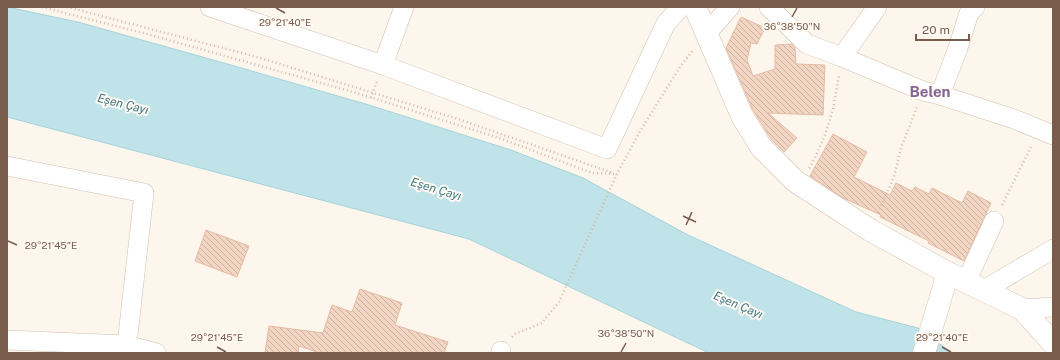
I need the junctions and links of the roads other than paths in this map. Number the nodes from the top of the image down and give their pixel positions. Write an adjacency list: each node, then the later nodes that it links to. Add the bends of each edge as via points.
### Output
1 (210, 7): 11 (street)
2 (404, 7): 11 (street)
3 (681, 7): 11 (street, via 666,23 607,149)
4 (695, 7): 9 (street)
5 (730, 7): 9 (street)
6 (769, 7): 10 (street, via 807,44)
7 (877, 7): 10 (street)
8 (975, 7): 12 (street, via 969,13 958,48)
9 (706, 34): 17 (street, via 742,116 761,147 795,181 870,230)
10 (842, 57): 12 (street)
11 (383, 65)
12 (932, 93): 13 (street, via 1014,119)
13 (1053, 135)
14 (7, 166): 22 (street, via 144,193)
15 (994, 222): 17 (street)
16 (1053, 249): 17 (street)
17 (966, 282): 19 (street); 24 (street, via 935,314)
18 (1053, 307): 19 (street)
19 (1022, 309): 21 (street)
20 (7, 340): 22 (street)
21 (1053, 343)
22 (126, 349): 23 (street)
23 (156, 353)
24 (924, 353)

